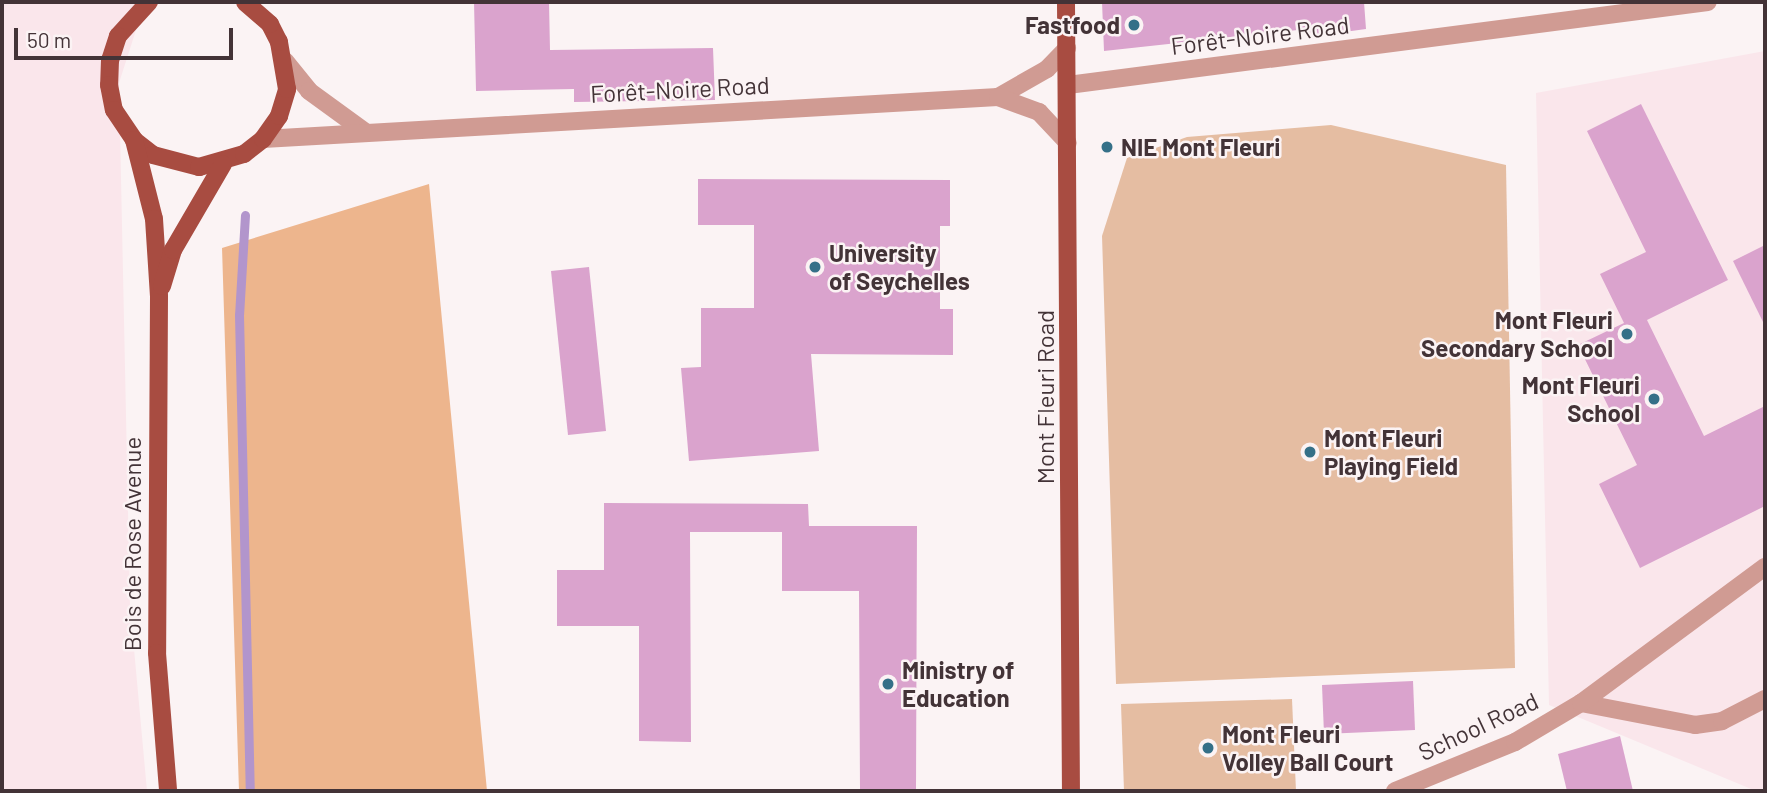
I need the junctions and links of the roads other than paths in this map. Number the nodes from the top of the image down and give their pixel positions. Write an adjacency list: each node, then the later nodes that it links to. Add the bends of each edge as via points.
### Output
1 (149, 2): 11 (main road, via 118,36 110,60 108,85 114,110)
2 (244, 2): 6 (main road, via 270,24)
3 (1066, 2): 5 (main road, Mont Fleuri Road)
4 (1708, 2): 7 (street, Forêt-Noire Road)
5 (1067, 48): 7 (main road, Mont Fleuri Road); 8 (street, Forêt-Noire Road, via 1047,69)
6 (285, 61): 9 (street, via 309,91); 10 (main road, via 279,116)
7 (1068, 85): 12 (main road, Mont Fleuri Road)
8 (998, 97): 9 (street, Forêt-Noire Road); 12 (street, Forêt-Noire Road, via 1039,112)
9 (364, 131): 10 (street, Forêt-Noire Road)
10 (263, 139): 13 (main road)
11 (134, 140): 13 (main road, via 175,164); 14 (main road, Bois de Rose Avenue, via 154,219)
12 (1068, 144): 19 (main road, Mont Fleuri Road)
13 (223, 164): 14 (main road, Bois de Rose Avenue, via 178,239)
14 (159, 296): 18 (main road, Bois de Rose Avenue, via 157,639)
15 (1765, 567): 17 (street, School Road)
16 (1765, 698): 17 (street, via 1722,721 1695,725)
17 (1581, 703): 20 (street, School Road, via 1515,742)
18 (167, 791)
19 (1071, 791)
20 (1395, 791)

